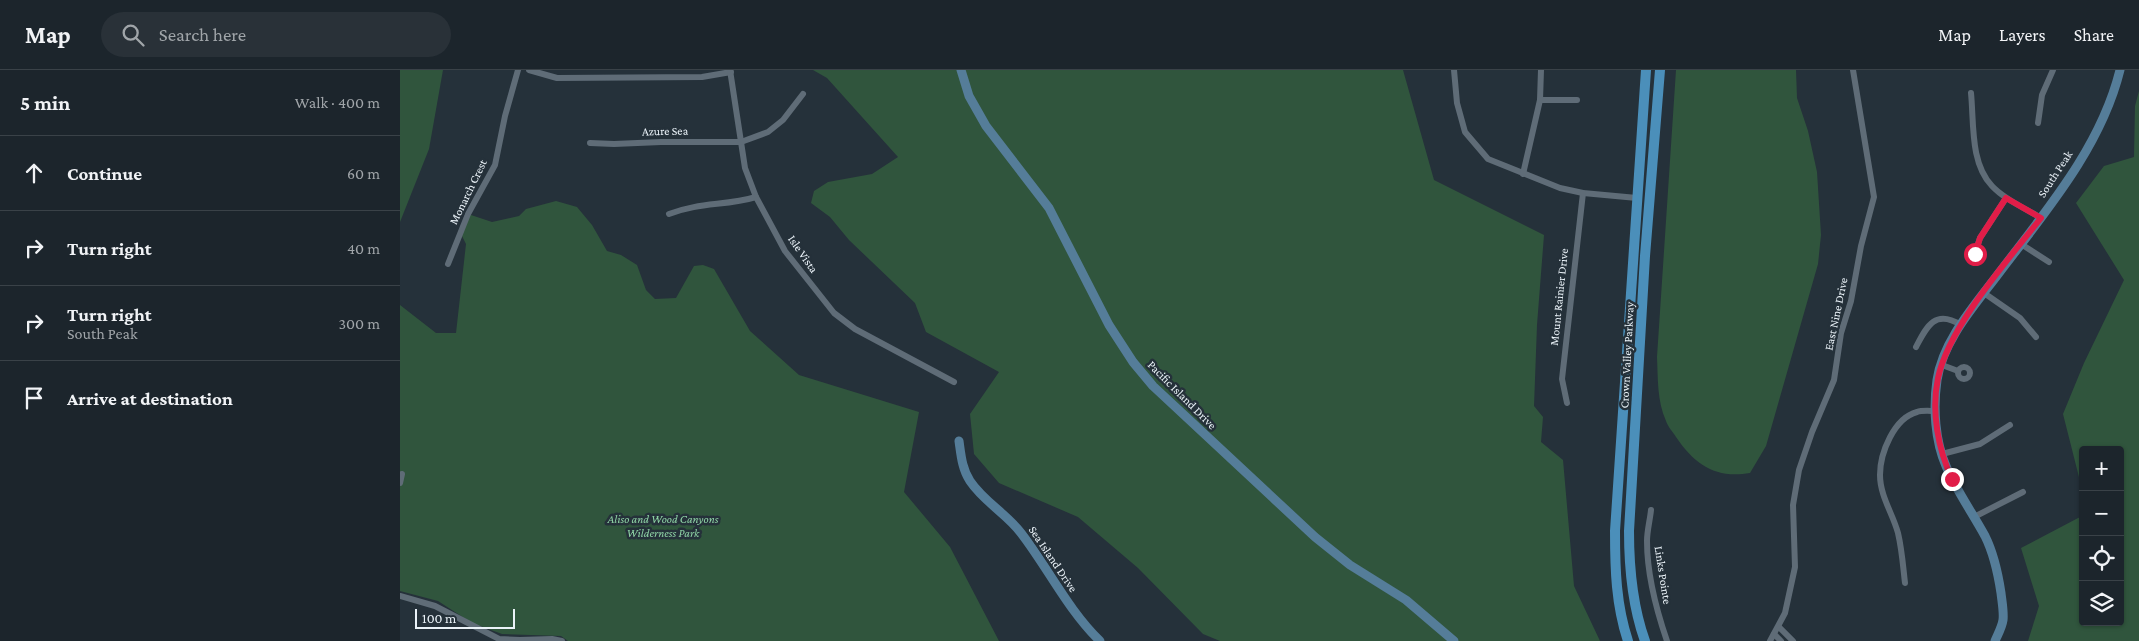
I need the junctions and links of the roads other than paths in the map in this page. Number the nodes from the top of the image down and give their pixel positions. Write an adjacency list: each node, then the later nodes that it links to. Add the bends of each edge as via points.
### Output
1 (518, 70): 31 (street, Monarch Crest, via 495,165 468,214)
2 (529, 70): 11 (street, via 557,78 702,77)
3 (961, 70): 56 (street, Pacific Island Drive, via 969,96 986,126 1049,208 1109,325 1153,386 1315,537 1350,565 1406,600)
4 (1454, 70): 20 (street, via 1457,103 1468,137 1488,159)
5 (1541, 70): 14 (street)
6 (1646, 70): 23 (main road, Crown Valley Parkway)
7 (1660, 70): 19 (main road, Crown Valley Parkway)
8 (1852, 70): 51 (street, East Nine Drive, via 1874,197 1841,333 1834,380 1799,470 1793,505 1795,567)
9 (2053, 70): 16 (street, via 2042,95)
10 (2120, 70): 26 (street, South Peak, via 2101,122 2077,166)
11 (730, 71): 17 (street, Isle Vista)
12 (1971, 93): 24 (street, via 1976,153 1982,171)
13 (803, 94): 17 (street, Azure Sea, via 783,120 768,132)
14 (1540, 100): 15 (street); 20 (street)
15 (1577, 100)
16 (2038, 122)
17 (740, 142): 18 (street, Azure Sea); 22 (street, Isle Vista)
18 (590, 143)
19 (1653, 161): 23 (main road, via 1646,168 1645,187); 29 (main road, Crown Valley Parkway)
20 (1523, 174): 21 (street)
21 (1583, 193): 23 (street); 39 (street, Mount Rainier Drive, via 1562,379)
22 (756, 197): 25 (street, via 734,203 699,205); 38 (street, Isle Vista, via 785,251 834,314 854,330)
23 (1637, 198): 29 (main road, via 1644,210 1640,249); 57 (main road, Crown Valley Parkway, via 1615,531 1615,577)
24 (2006, 198): 26 (street); 28 (street, via 1980,238)
25 (669, 214)
26 (2041, 218): 27 (street, South Peak)
27 (2021, 244): 30 (street); 32 (street, South Peak)
28 (1975, 254)
29 (1645, 256): 58 (main road, Crown Valley Parkway, via 1629,531 1634,597)
30 (2049, 262)
31 (448, 264)
32 (1984, 293): 33 (street, South Peak); 34 (street, via 2020,318)
33 (1961, 325): 35 (street, via 1941,318 1932,322); 36 (street, South Peak)
34 (2036, 337)
35 (1916, 347)
36 (1942, 365): 37 (street); 40 (street, South Peak)
37 (1958, 371)
38 (954, 382)
39 (1567, 402)
40 (1936, 411): 43 (street, South Peak); 49 (street, via 1916,412 1900,422 1889,437 1880,475 1898,531)
41 (2010, 425): 43 (street, via 1980,444)
42 (960, 441): 55 (street, Sea Island Drive, via 961,461 970,481 991,506 1020,531 1068,603)
43 (1942, 454): 48 (street, South Peak, via 1952,479)
44 (402, 474): 45 (street)
45 (400, 483)
46 (2023, 492): 48 (street)
47 (1651, 510): 59 (street, Links Pointe, via 1648,558 1657,612)
48 (1974, 516): 62 (street, South Peak, via 1992,552 1999,580 2003,620)
49 (1905, 583)
50 (400, 596): 54 (street, via 435,606 499,639)
51 (1779, 627): 52 (street); 53 (street)
52 (1774, 634): 60 (street); 61 (street)
53 (1792, 640)
54 (562, 641)
55 (1100, 641)
56 (1454, 641)
57 (1628, 641)
58 (1645, 641)
59 (1667, 641)
60 (1770, 641)
61 (1781, 641)
62 (1995, 641)

